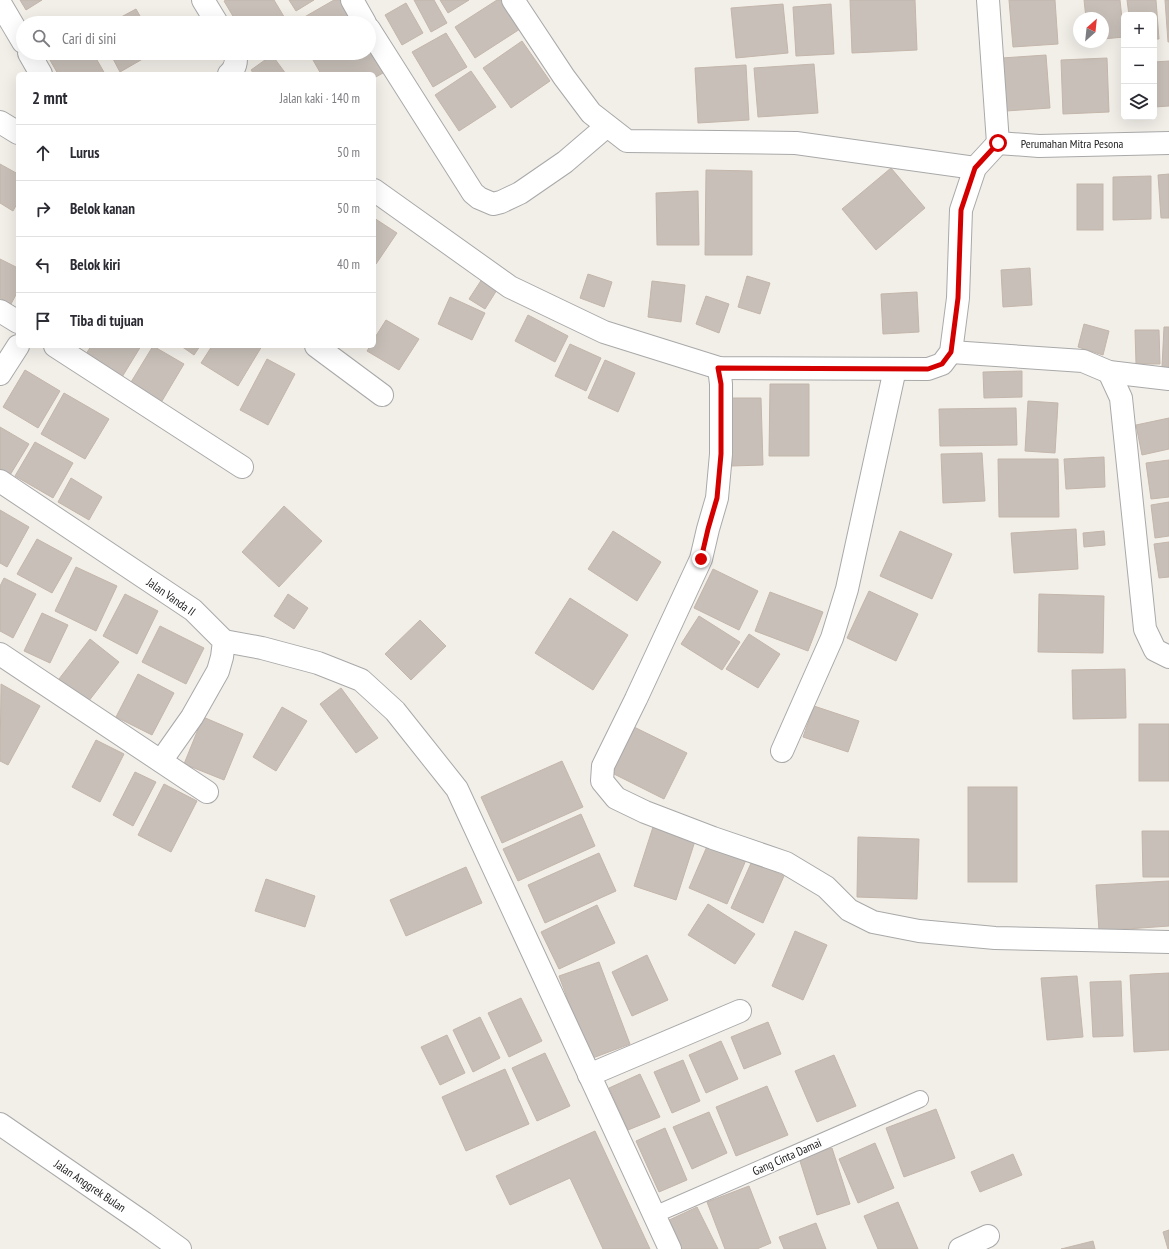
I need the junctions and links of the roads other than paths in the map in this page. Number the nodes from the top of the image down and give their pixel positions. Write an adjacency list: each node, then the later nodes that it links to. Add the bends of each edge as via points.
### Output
1 (203, 0): 6 (street)
2 (352, 0): 7 (street)
3 (513, 0): 15 (street, via 564,77 591,113)
4 (988, 0): 17 (street)
5 (0, 2): 8 (street)
6 (213, 16)
7 (361, 16)
8 (16, 30)
9 (376, 41): 15 (street, via 473,193 485,202 501,202 520,193 565,162)
10 (33, 60): 12 (street)
11 (236, 60): 13 (street)
12 (40, 72)
13 (232, 72)
14 (0, 122): 16 (street)
15 (607, 126): 19 (street, via 627,141 796,143)
16 (16, 132)
17 (998, 143): 18 (street, Perumahan Mitra Pesona, via 1039,146); 19 (street)
18 (1169, 143)
19 (975, 168): 26 (street, via 961,210 958,298)
20 (376, 191): 27 (street, via 510,287 604,332)
21 (0, 311): 22 (street)
22 (16, 321)
23 (17, 348): 30 (street)
24 (58, 348): 33 (street)
25 (319, 348): 32 (street)
26 (951, 352): 28 (street, via 942,364 928,369); 29 (street, via 1083,361)
27 (718, 368): 28 (street); 41 (street, via 721,384 721,439 717,498 701,559 603,766 602,781 616,798 645,812 786,863 826,886 849,910 873,922 919,931 995,938)
28 (895, 369): 38 (street, via 843,603 832,638)
29 (1109, 372): 31 (street); 37 (street, via 1121,398 1145,629 1155,650)
30 (0, 374)
31 (1169, 379)
32 (382, 395)
33 (242, 467)
34 (0, 481): 35 (street, Jalan Vanda II, via 194,610)
35 (224, 641): 39 (street, via 218,671 192,717); 43 (street, via 262,648 361,680 395,712 457,788)
36 (0, 654): 39 (street)
37 (1169, 657)
38 (782, 750)
39 (161, 761): 40 (street)
40 (208, 792)
41 (1169, 942)
42 (740, 1011): 43 (street)
43 (589, 1075): 46 (street)
44 (920, 1098): 46 (lane, Gang Cinta Damai)
45 (0, 1124): 48 (street, Jalan Anggrek Bulan)
46 (654, 1215): 49 (street)
47 (988, 1236): 50 (street)
48 (180, 1249)
49 (670, 1249)
50 (960, 1249)

